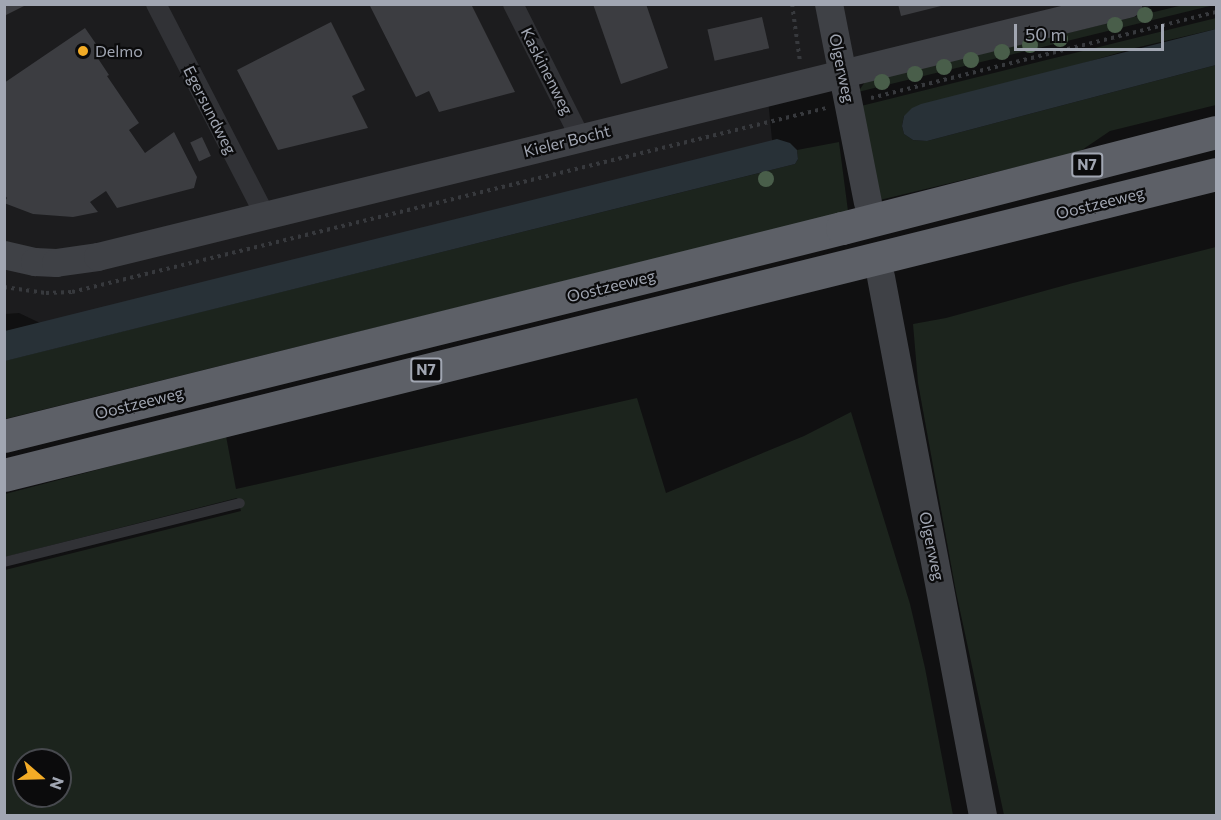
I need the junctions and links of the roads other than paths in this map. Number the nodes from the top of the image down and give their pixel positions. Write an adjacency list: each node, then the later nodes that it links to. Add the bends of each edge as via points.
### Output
1 (156, 4): 10 (street, Egersundweg)
2 (513, 4): 7 (street, Kaskinenweg)
3 (829, 4): 5 (street, Olgerweg)
4 (1128, 4): 5 (street, Kieler Bocht)
5 (843, 75): 7 (street, Kieler Bocht); 9 (street, Olgerweg)
6 (1216, 132): 9 (highway, Oostzeeweg / N7)
7 (580, 137): 10 (street, Kieler Bocht)
8 (1216, 174): 12 (highway, Oostzeeweg / N7)
9 (881, 208): 13 (highway, Oostzeeweg / N7, via 842,228)
10 (265, 215): 11 (street, Kieler Bocht, via 98,257 56,263)
11 (4, 255)
12 (891, 265): 14 (highway, Oostzeeweg / N7, via 848,265); 17 (street, Olgerweg)
13 (4, 436)
14 (4, 474)
15 (240, 503): 16 (lane)
16 (4, 562)
17 (983, 816)

